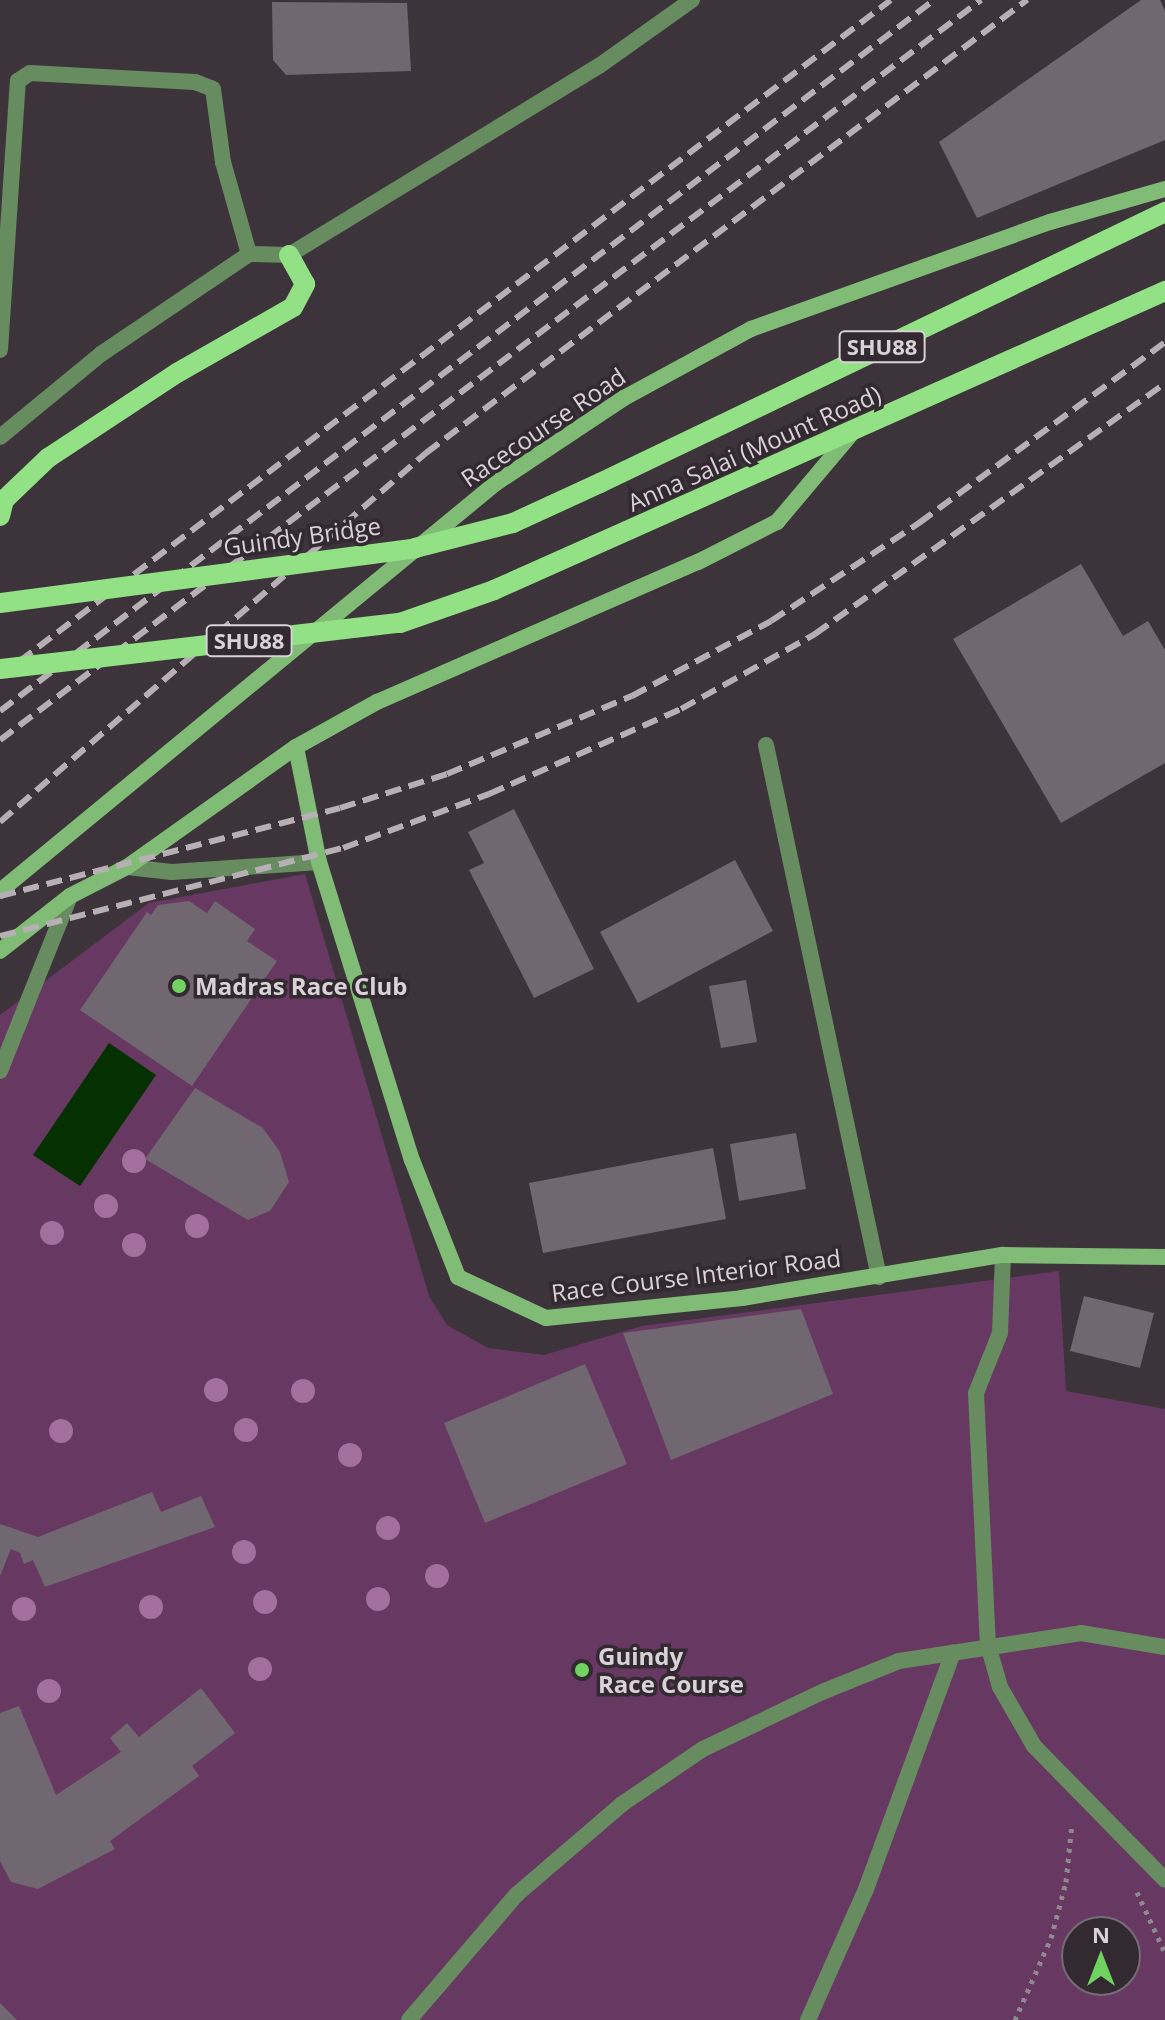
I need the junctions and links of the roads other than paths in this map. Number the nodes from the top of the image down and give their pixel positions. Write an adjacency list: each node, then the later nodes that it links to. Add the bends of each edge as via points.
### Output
1 (692, 0): 5 (street, via 599,66)
2 (1165, 189): 18 (main road, Racecourse Road, via 1050,222 751,329 624,398 496,483)
3 (1165, 212): 10 (main road, Anna Salai (Mount Road) / SHU88)
4 (249, 254): 5 (street); 7 (street, via 223,162 213,89 195,82 30,73 18,81); 9 (street, via 101,354)
5 (289, 255): 11 (main road, via 305,284 293,307 177,373 48,458 4,500)
6 (1165, 291): 8 (main road, Anna Salai (Mount Road) / SHU88)
7 (0, 350)
8 (851, 434): 13 (main road, Anna Salai (Mount Road) / SHU88, bridge, via 494,590 400,623); 15 (main road, via 777,522 698,562 377,702)
9 (0, 437)
10 (600, 483): 12 (main road, Guindy Bridge / SHU88, bridge, via 513,523 415,548)
11 (0, 516)
12 (0, 603)
13 (0, 669)
14 (766, 745): 24 (street)
15 (296, 747): 16 (main road, Race Course Interior Road); 17 (main road)
16 (319, 862): 17 (street, via 172,872); 24 (main road, Race Course Interior Road, via 412,1160 458,1277 546,1318 742,1298)
17 (127, 867): 19 (main road)
18 (0, 891)
19 (70, 896): 20 (main road); 21 (street)
20 (0, 951)
21 (0, 1071)
22 (1003, 1255): 23 (main road, Race Course Interior Road); 24 (main road, Race Course Interior Road); 25 (street, via 1000,1333 976,1393)
23 (1165, 1257)
24 (879, 1277)
25 (988, 1645): 26 (street, via 1081,1633); 27 (street); 28 (street, via 1011,1711 1034,1746)
26 (1165, 1647)
27 (953, 1652): 29 (street, via 873,1671 703,1749 622,1804 516,1895); 30 (street, via 866,1889)
28 (1165, 1880)
29 (409, 2020)
30 (808, 2020)

